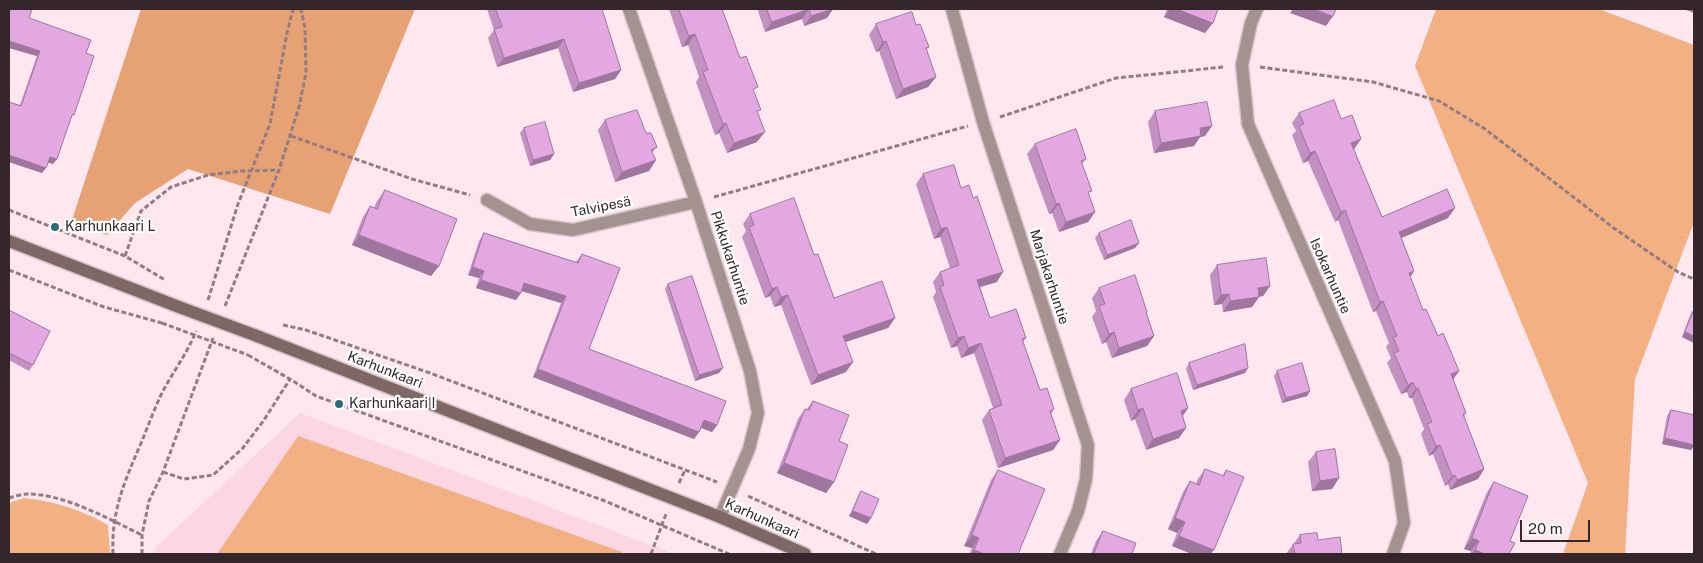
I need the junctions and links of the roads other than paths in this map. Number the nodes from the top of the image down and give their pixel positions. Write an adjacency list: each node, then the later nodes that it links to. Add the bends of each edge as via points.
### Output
1 (629, 9): 5 (street, Pikkukarhuntie)
2 (952, 9): 9 (street, Marjakarhuntie, via 983,122 1088,445 1086,479 1078,511)
3 (1257, 9): 10 (street, Isokarhuntie, via 1242,65 1248,124 1395,461 1404,522)
4 (488, 200): 5 (street, Talvipesä, via 530,224 573,230)
5 (696, 202): 7 (street, Pikkukarhuntie, via 750,371 758,413 749,449)
6 (9, 241): 7 (street, Karhunkaari, bridge)
7 (720, 517): 8 (street, Karhunkaari)
8 (805, 554)
9 (1060, 554)
10 (1393, 554)

